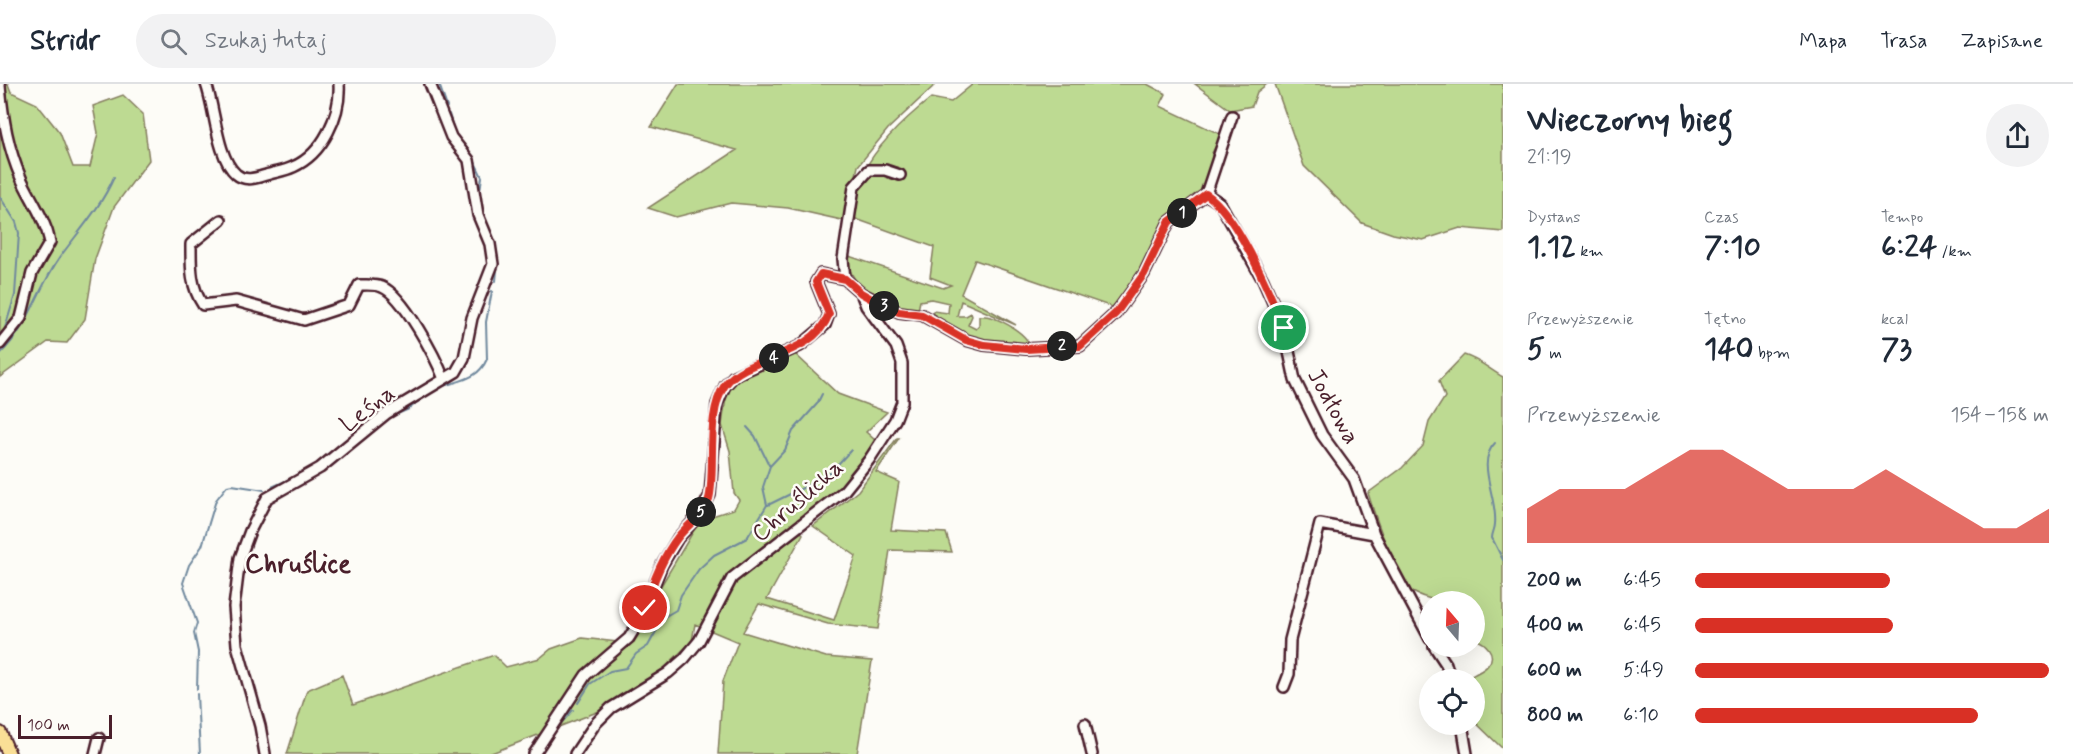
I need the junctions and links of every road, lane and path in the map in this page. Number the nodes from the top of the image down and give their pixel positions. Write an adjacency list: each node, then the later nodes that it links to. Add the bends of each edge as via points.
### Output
1 (206, 84): 2 (street, via 227,164 237,176 249,180 293,167 313,154 329,130 340,100)
2 (339, 84)
3 (430, 84): 12 (street, Leśna, via 451,137 469,160 477,215 490,243 493,264 472,318 464,358 456,372)
4 (0, 86): 11 (street, via 4,132 46,223 50,242 32,273 21,318)
5 (1232, 116): 7 (street)
6 (900, 175): 9 (street, via 869,170 854,188 843,259)
7 (1206, 194): 10 (street, via 1169,222 1144,274 1116,313 1080,346 1026,349 984,345 966,340 922,315 899,312); 13 (street, Jodłowa, via 1220,203 1263,280 1284,328 1294,380 1322,435 1354,479)
8 (221, 220): 12 (street, via 191,244 195,293 203,305 236,301 304,320 349,305 359,285 381,286 394,294 435,355)
9 (845, 279): 10 (street, Chruślicka); 23 (street, via 821,274 816,282 829,314 825,325 800,346 734,376 725,386 717,404 710,495 669,552 629,638 586,675)
10 (861, 293): 24 (street, Chruślicka, via 896,346 902,363 902,402 895,420 844,491 732,578 699,641 684,659 611,708)
11 (0, 344)
12 (444, 379): 22 (street, Leśna, via 386,414 320,468 267,498 250,531 240,558 234,607 237,645)
13 (1374, 534): 14 (street, Jodłowa); 15 (street, via 1320,524 1290,640 1289,674)
14 (1419, 618)
15 (1284, 687)
16 (1085, 724): 25 (street)
17 (0, 733): 20 (main road)
18 (1464, 735): 26 (street)
19 (99, 738): 21 (street)
20 (9, 754)
21 (95, 754)
22 (265, 754)
23 (534, 754)
24 (575, 754)
25 (1092, 754)
26 (1467, 754)

